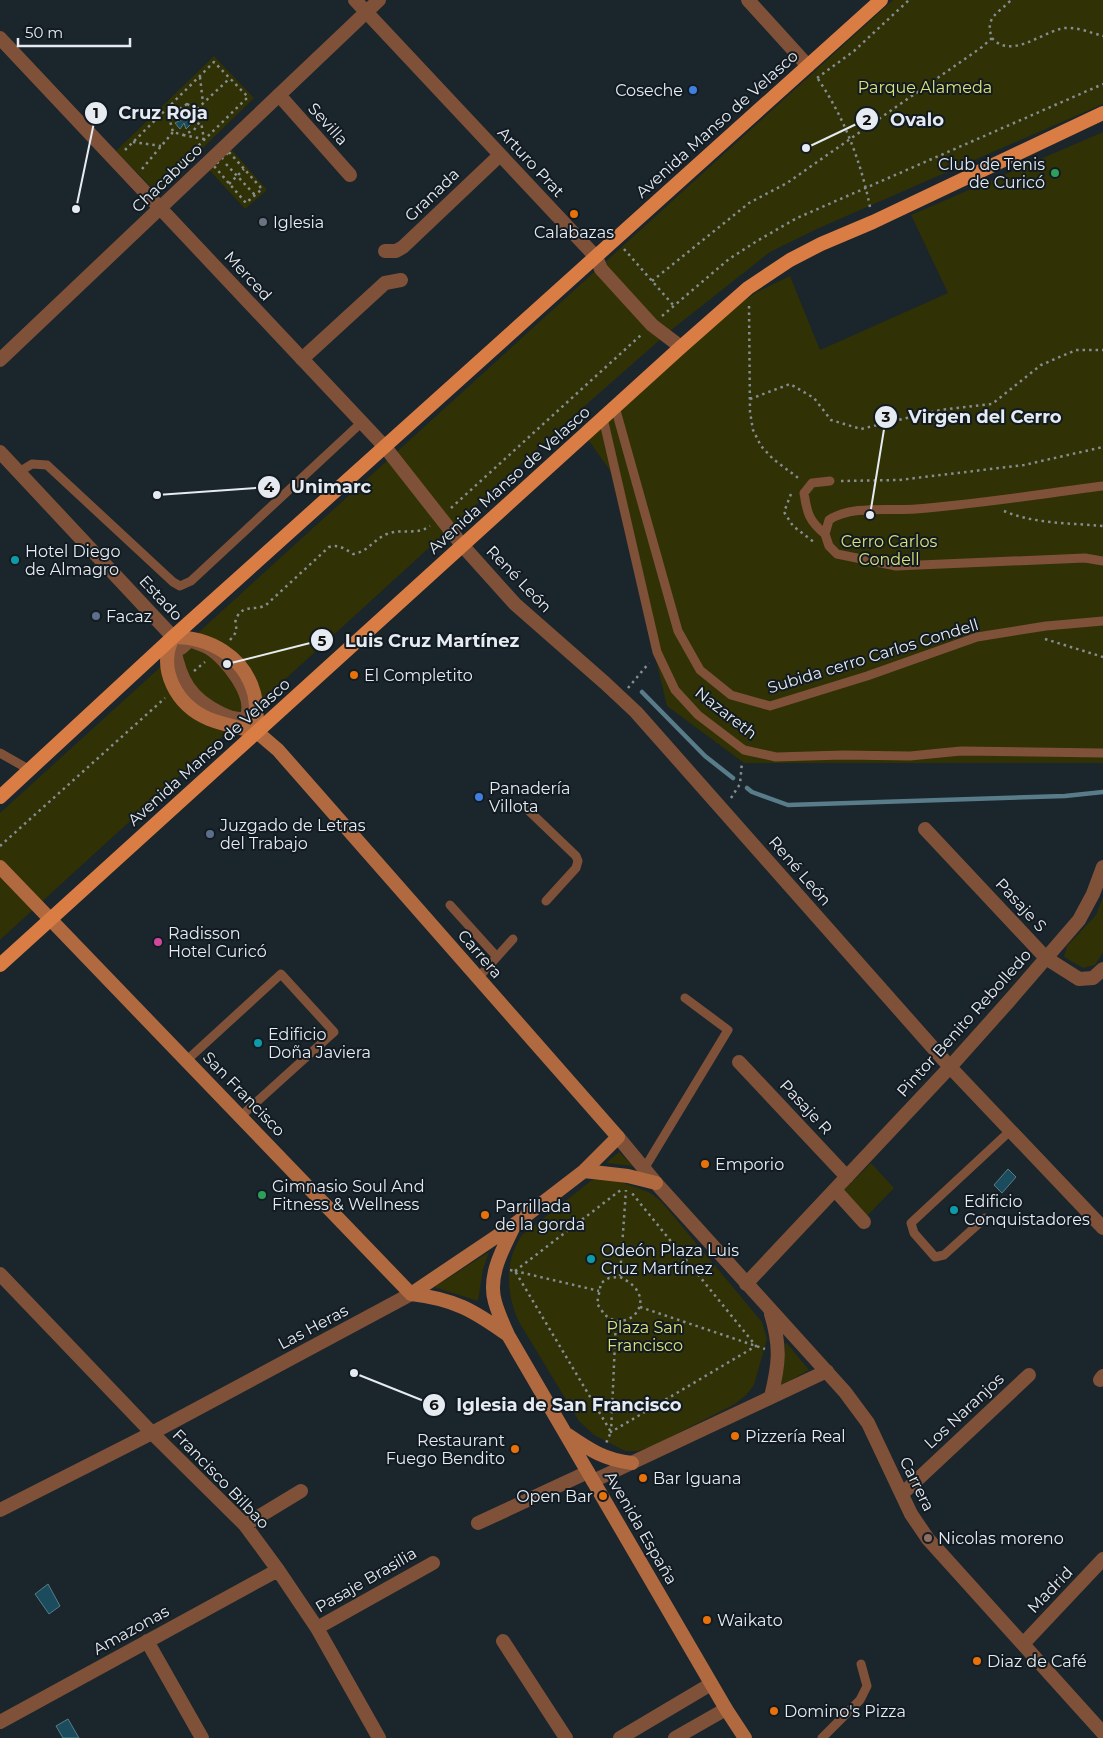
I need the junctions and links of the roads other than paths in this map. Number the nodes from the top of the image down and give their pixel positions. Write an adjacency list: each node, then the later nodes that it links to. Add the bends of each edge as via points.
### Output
1 (355, 0): 5 (street, Arturo Prat)
2 (379, 0): 5 (street, Chacabuco)
3 (748, 0): 7 (street)
4 (881, 0): 7 (main road, Avenida Manso de Velasco)
5 (366, 12): 8 (street, Chacabuco); 10 (street, Arturo Prat)
6 (0, 38): 12 (street, Merced)
7 (808, 66): 14 (main road, Avenida Manso de Velasco)
8 (279, 95): 11 (street, Sevilla); 12 (street, Chacabuco)
9 (1103, 113): 16 (main road, Avenida Manso de Velasco, via 790,260 748,288)
10 (500, 155): 13 (street, Granada, via 403,247); 14 (street, Arturo Prat)
11 (350, 175)
12 (160, 208): 17 (street, Merced); 18 (street, Chacabuco)
13 (385, 251)
14 (596, 257): 16 (street, Arturo Prat, via 601,269 652,325); 22 (main road, Avenida Manso de Velasco)
15 (402, 280): 17 (street, via 386,283)
16 (681, 347): 19 (main road, Avenida Manso de Velasco)
17 (302, 359): 21 (street, Merced)
18 (0, 360)
19 (615, 407): 20 (main road, Avenida Manso de Velasco); 30 (lane, Subida cerro Carlos Condell, via 678,631 700,670 731,695 770,706 977,637)
20 (603, 418): 28 (main road, Avenida Manso de Velasco); 36 (lane, Nazareth, via 657,652 674,690 698,715 744,750 776,758 910,756 961,751)
21 (362, 422): 22 (street, Merced); 24 (lane, via 191,581 180,586 47,465 32,464)
22 (385, 447): 28 (street, Merced); 31 (main road, Avenida Manso de Velasco)
23 (0, 452): 24 (street, Estado)
24 (20, 472): 31 (street, Estado)
25 (830, 481): 27 (lane, via 812,483 804,493 806,510 813,525)
26 (1103, 486): 27 (lane, via 916,509 856,511 836,515 829,520)
27 (825, 534): 29 (lane, via 828,546 837,554 896,566 1085,558)
28 (462, 546): 34 (main road, Avenida Manso de Velasco); 55 (street, René León, via 515,604 621,697)
29 (1103, 561)
30 (1103, 621)
31 (173, 637): 32 (main road, via 197,638); 33 (main road, Estado, via 166,662 170,681); 37 (main road, Avenida Manso de Velasco)
32 (219, 651): 33 (street, via 190,640 181,648 174,648); 33 (street, via 240,682 247,700 246,718 228,717 209,708); 34 (main road, via 239,664 251,684 256,702)
33 (180, 686): 34 (main road, Estado, via 188,705 208,718)
34 (257, 732): 45 (main road, Avenida Manso de Velasco); 51 (main road, Carrera, via 278,750)
35 (0, 753): 37 (lane)
36 (1103, 754)
37 (30, 770): 38 (main road, Avenida Manso de Velasco)
38 (0, 798)
39 (527, 809): 43 (lane, via 578,861 576,868)
40 (925, 829): 48 (street, Pasaje S)
41 (0, 867): 45 (main road, San Francisco)
42 (1103, 870): 48 (street, Pintor Benito Rebolledo, via 1079,920)
43 (546, 901)
44 (450, 905): 47 (lane)
45 (51, 918): 49 (main road, Avenida Manso de Velasco); 53 (main road, San Francisco)
46 (513, 939): 47 (lane)
47 (497, 957): 51 (lane)
48 (1046, 958): 50 (street, Pasaje S, via 1079,978 1093,978); 55 (street, Pintor Benito Rebolledo)
49 (0, 965)
50 (1103, 969)
51 (478, 978): 58 (main road, Carrera)
52 (685, 998): 59 (lane, via 728,1030)
53 (187, 1060): 56 (main road, San Francisco); 56 (lane, via 282,974 334,1032)
54 (739, 1062): 61 (street, Pasaje R)
55 (950, 1067): 57 (street, René León); 61 (street, Pintor Benito Rebolledo)
56 (241, 1116): 70 (main road, San Francisco)
57 (1010, 1131): 64 (lane, via 912,1223 914,1233 935,1256 944,1255); 67 (street, René León)
58 (618, 1137): 59 (street, Carrera); 60 (main road, Las Heras)
59 (644, 1169): 62 (street, Carrera)
60 (584, 1170): 62 (main road, via 628,1176); 66 (main road, Las Heras)
61 (847, 1177): 63 (street, Pintor Benito Rebolledo)
62 (656, 1184): 69 (street, Carrera)
63 (835, 1190): 65 (street); 69 (street, Pintor Benito Rebolledo)
64 (985, 1218)
65 (864, 1222)
66 (516, 1224): 70 (main road, Las Heras); 72 (main road, Avenida España, via 496,1266 494,1300)
67 (1103, 1228)
68 (0, 1274): 76 (street, Francisco Bilbao)
69 (746, 1284): 71 (street, Carrera)
70 (411, 1294): 72 (main road, Avenida España, via 435,1296 458,1304); 76 (street, Las Heras)
71 (771, 1311): 73 (street, Carrera); 75 (street, Carrera, via 778,1352)
72 (508, 1335): 77 (main road, Avenida España)
73 (827, 1372): 75 (street); 81 (street, Carrera, via 868,1424)
74 (1029, 1374): 81 (street, Los Naranjos)
75 (771, 1397): 78 (street)
76 (152, 1433): 82 (street, Las Heras); 84 (street, Francisco Bilbao)
77 (565, 1433): 78 (main road, via 601,1456); 79 (main road, Avenida España)
78 (632, 1463): 79 (street)
79 (590, 1476): 83 (street); 93 (main road, Avenida España)
80 (301, 1491): 84 (street)
81 (902, 1494): 91 (street, Carrera, via 928,1539)
82 (0, 1510)
83 (478, 1523)
84 (244, 1525): 87 (street, Francisco Bilbao)
85 (1103, 1559): 91 (street, Madrid)
86 (433, 1563): 88 (street, Pasaje Brasilia)
87 (278, 1570): 88 (street, Francisco Bilbao); 89 (street, Amazonas)
88 (317, 1628): 98 (street, Francisco Bilbao)
89 (147, 1641): 95 (street, Amazonas); 97 (street)
90 (503, 1641): 99 (street)
91 (1022, 1644): 96 (street, Carrera)
92 (862, 1664): 103 (lane, via 867,1686 860,1700)
93 (711, 1684): 94 (main road, Avenida España); 100 (street)
94 (726, 1710): 101 (street); 102 (main road, Avenida España)
95 (0, 1722)
96 (1103, 1733)
97 (202, 1738)
98 (379, 1738)
99 (566, 1738)
100 (620, 1738)
101 (675, 1738)
102 (745, 1738)
103 (822, 1738)

